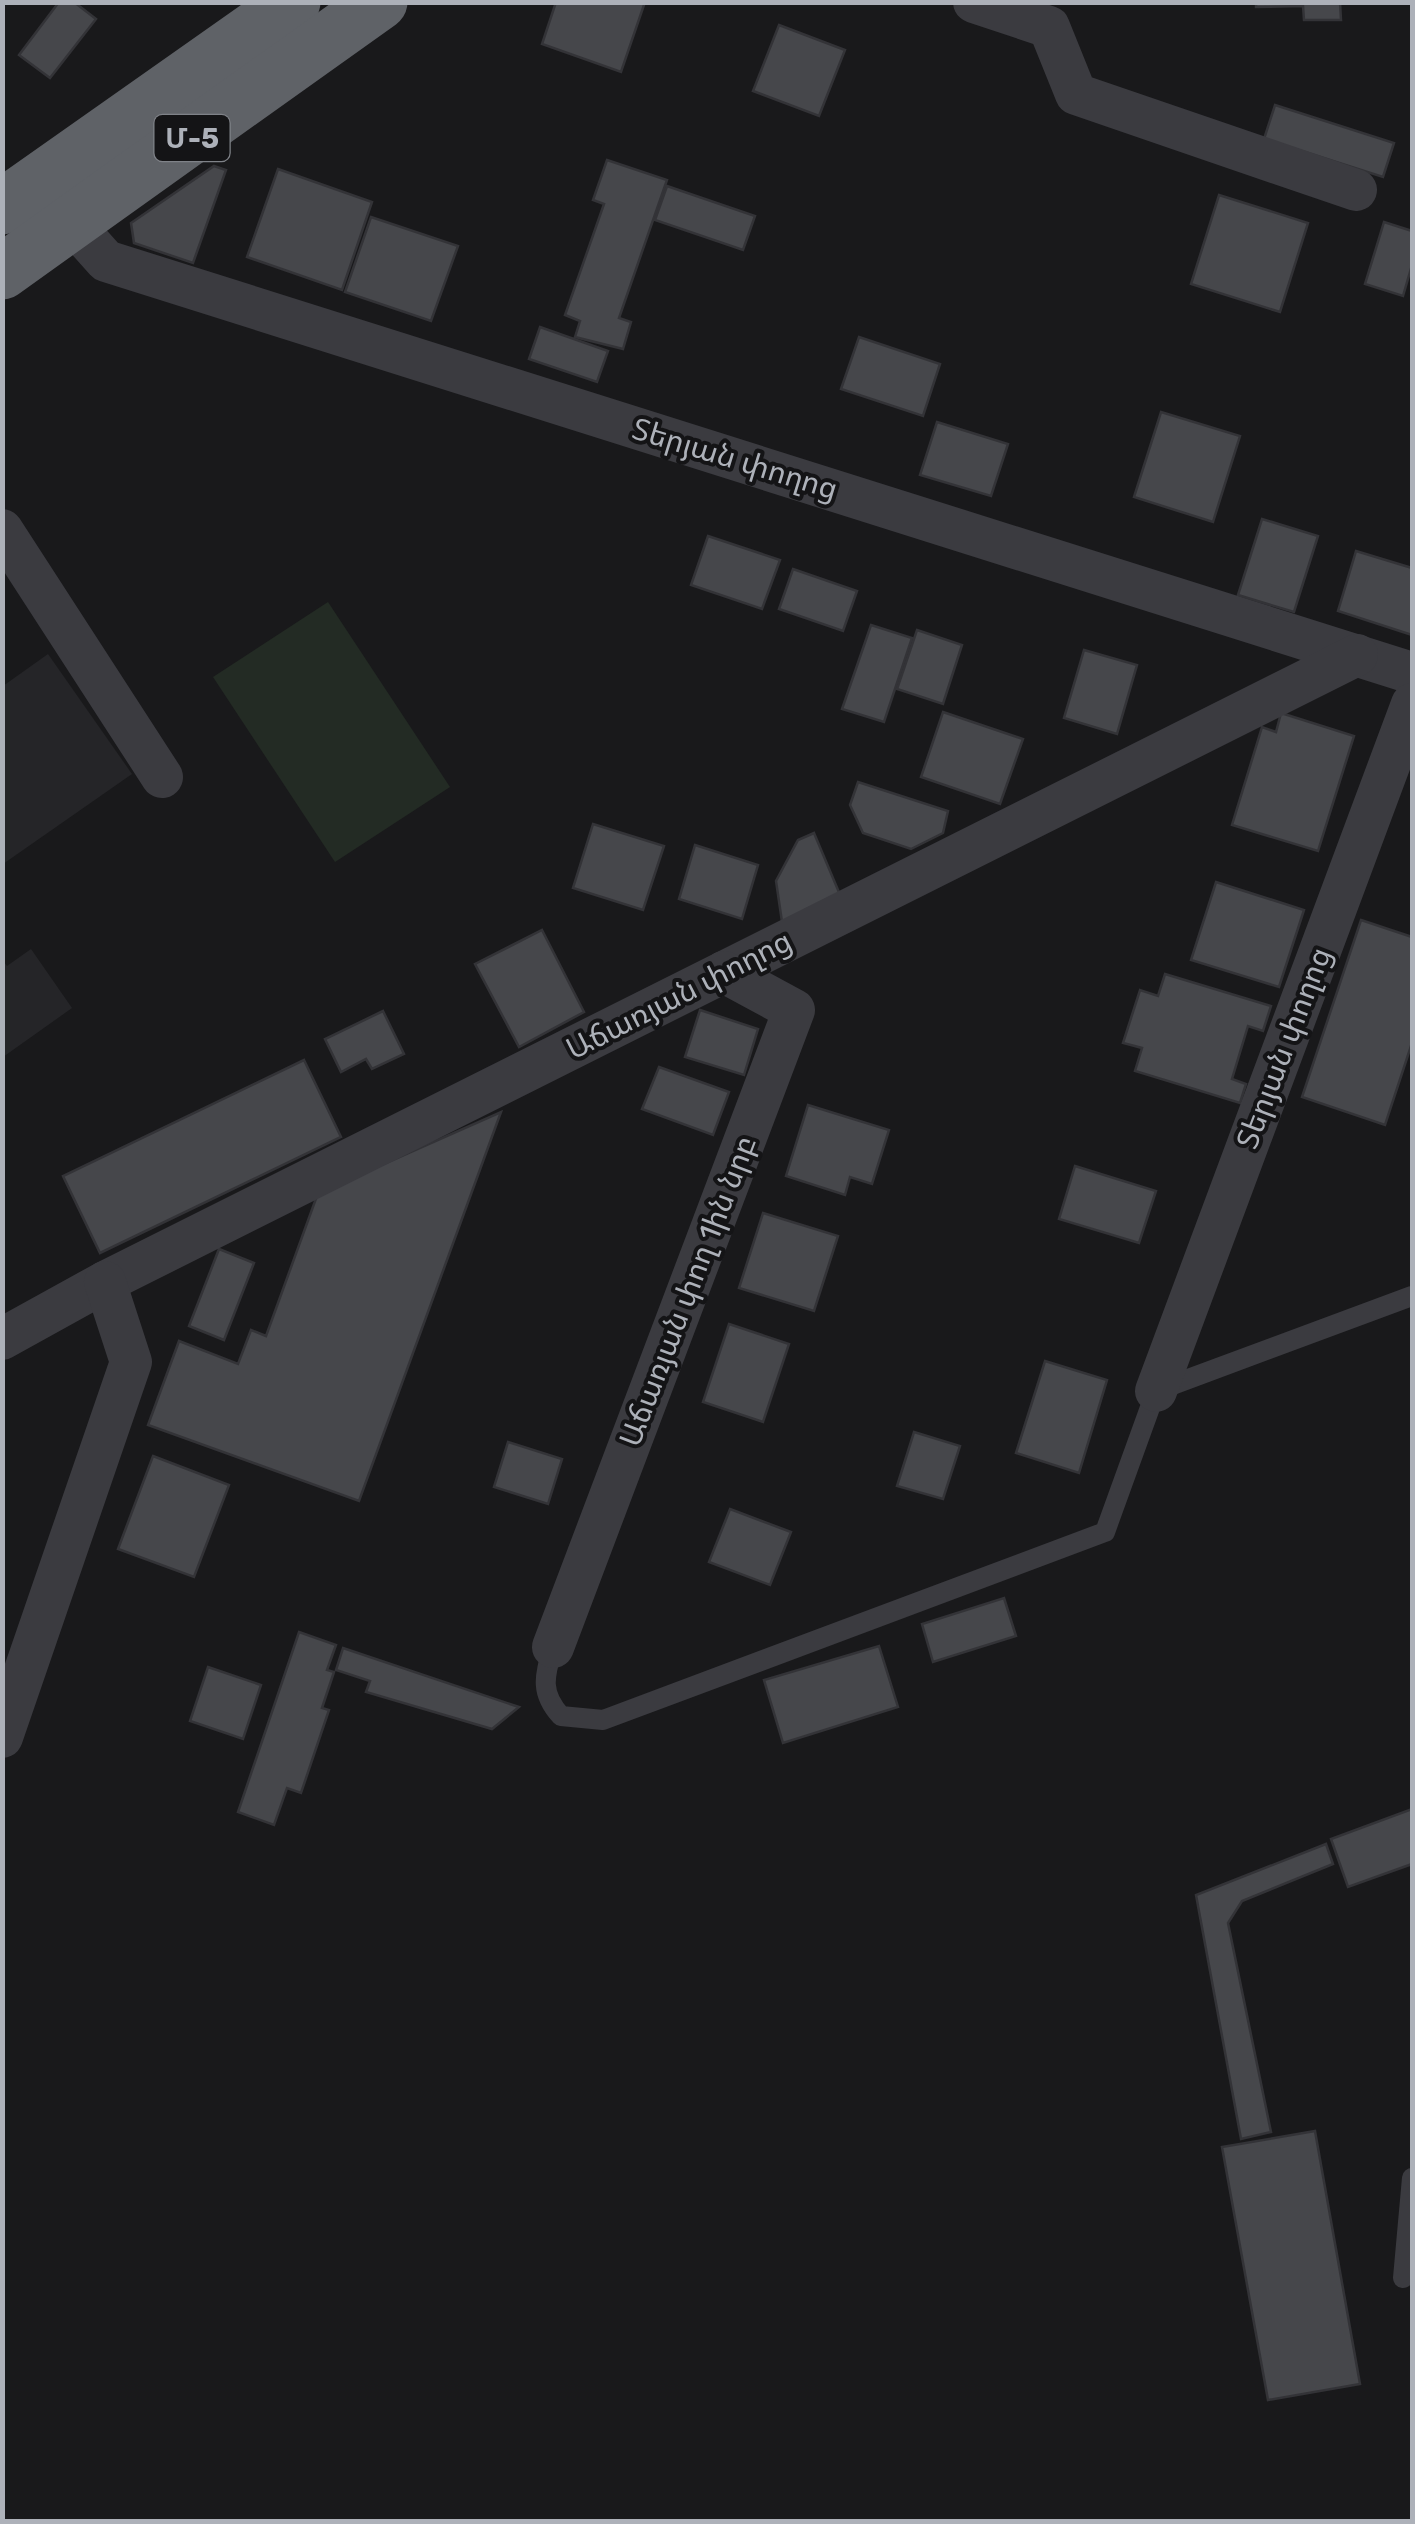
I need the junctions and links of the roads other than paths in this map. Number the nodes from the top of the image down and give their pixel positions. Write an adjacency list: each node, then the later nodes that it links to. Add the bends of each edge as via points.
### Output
1 (294, 2): 5 (highway, Մ-5)
2 (380, 2): 6 (highway, Մ-5)
3 (974, 2): 4 (street, via 1049,27 1076,94)
4 (1356, 190)
5 (2, 207)
6 (72, 223): 7 (highway, Մ-5); 9 (street, Տերյան փողոց, via 106,261)
7 (2, 272)
8 (2, 530): 12 (street)
9 (1357, 655): 10 (street, Տերյան փողոց); 13 (street, Աճառյան փողոց)
10 (1412, 674)
11 (1412, 704): 17 (street, Տերյան փողոց)
12 (162, 777)
13 (724, 972): 14 (street, Աճառյան փողոց); 18 (street, Աճառյան փող 1ին նրբ, via 794,1010)
14 (105, 1282): 16 (street, Աճառյան փողոց); 19 (street, via 131,1362)
15 (1412, 1296): 17 (lane)
16 (2, 1339)
17 (1156, 1391): 18 (lane, via 1105,1532 602,1720 560,1716 548,1702 543,1680)
18 (554, 1646)
19 (2, 1737)
20 (1412, 2178): 21 (lane)
21 (1403, 2278)

